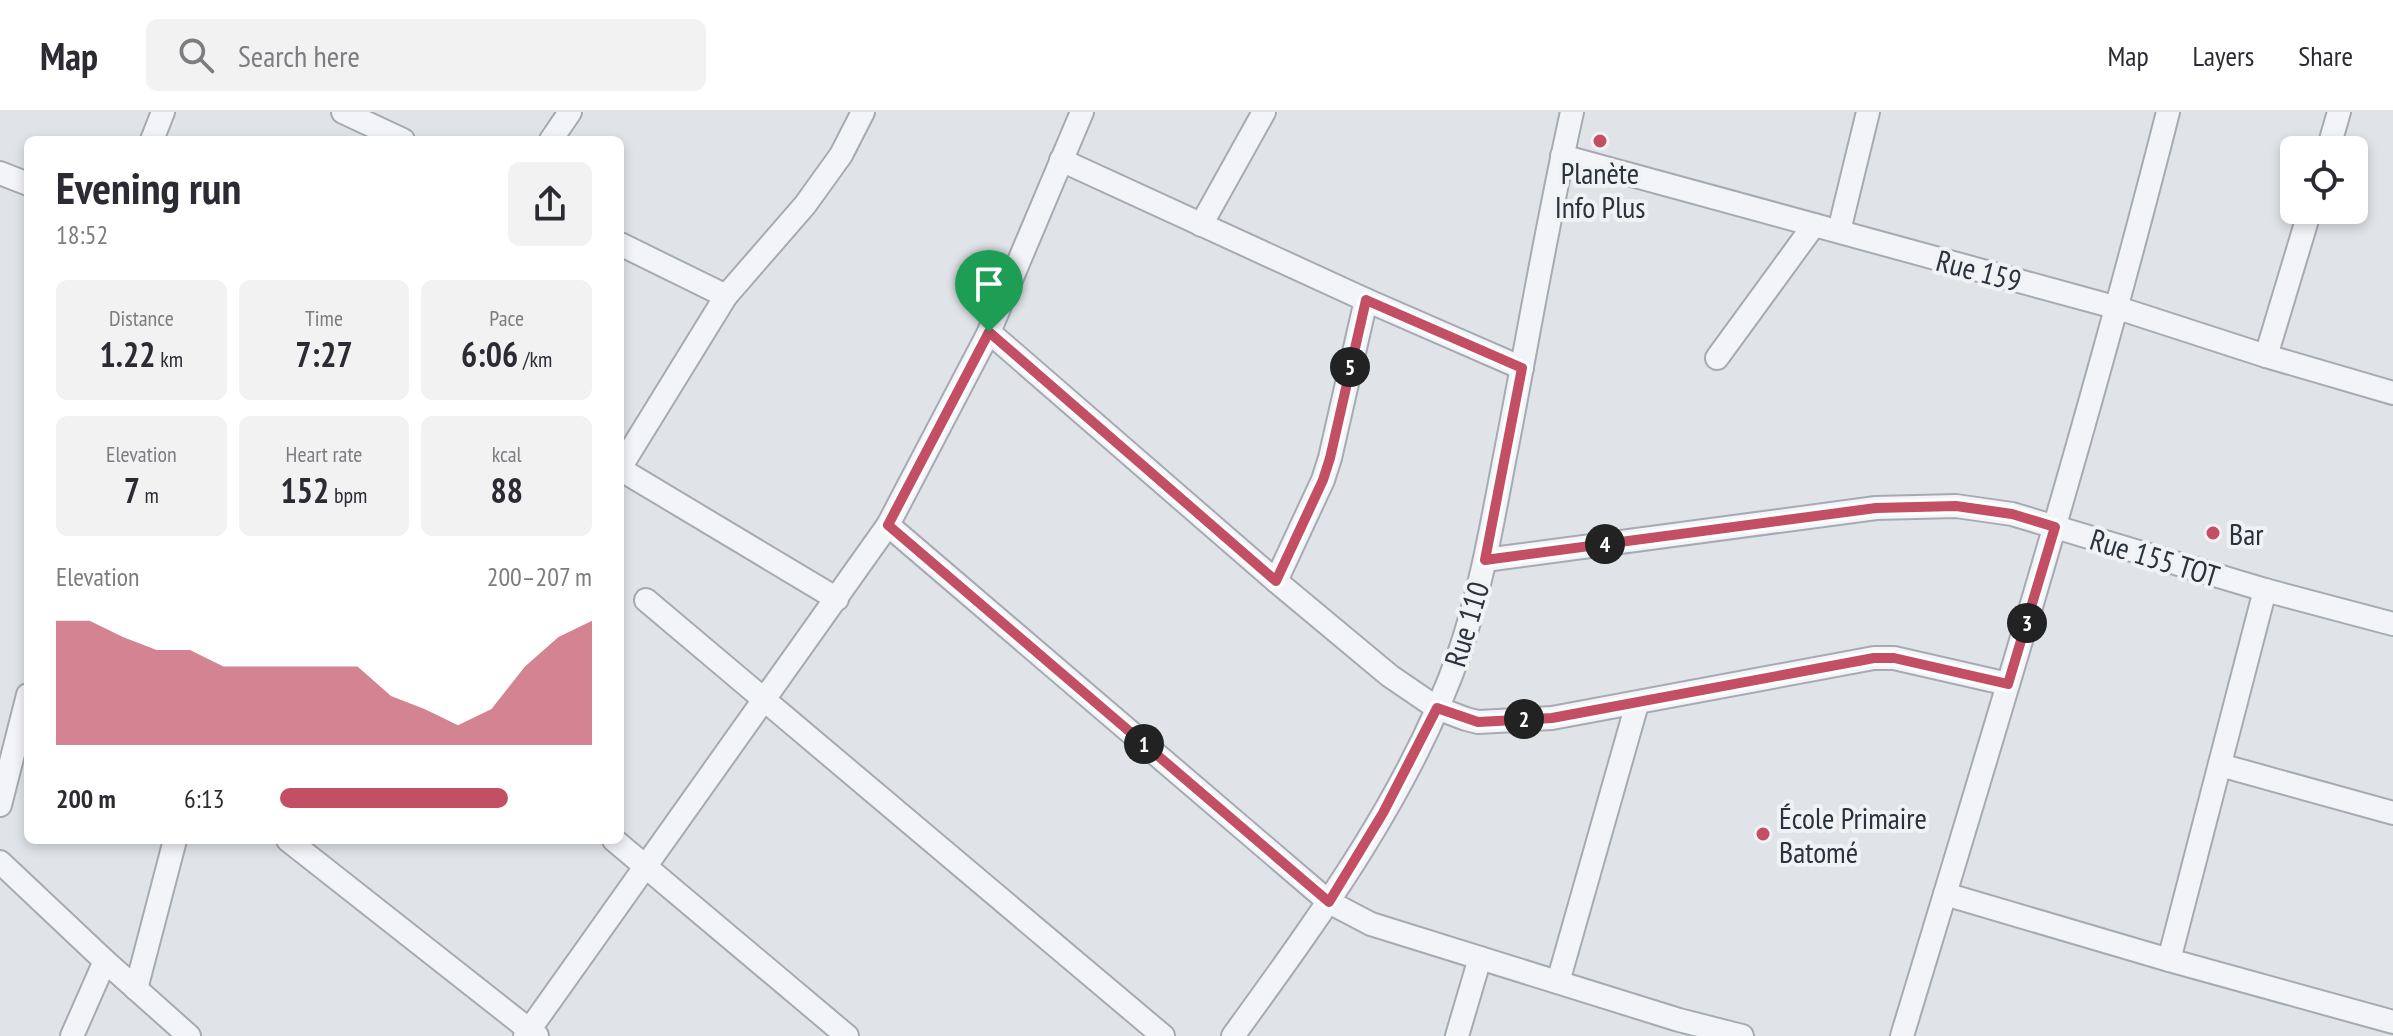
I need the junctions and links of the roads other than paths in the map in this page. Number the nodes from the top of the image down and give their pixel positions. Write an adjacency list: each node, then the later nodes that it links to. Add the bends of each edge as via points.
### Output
1 (163, 112): 11 (street)
2 (343, 112): 12 (street)
3 (570, 112): 13 (street)
4 (863, 112): 24 (street, via 841,155 805,205)
5 (1082, 112): 16 (street)
6 (1264, 112): 20 (street)
7 (1572, 112): 15 (street, Rue 110)
8 (1868, 112): 22 (street)
9 (2168, 112): 26 (street)
10 (2339, 112): 14 (street)
11 (154, 136)
12 (394, 136)
13 (554, 136)
14 (2332, 136)
15 (1562, 156): 21 (street, Rue 159); 30 (street, Rue 110)
16 (1061, 160): 20 (street); 27 (street)
17 (0, 173): 18 (street)
18 (24, 182)
19 (2306, 224): 28 (street)
20 (1201, 225): 25 (street)
21 (1814, 225): 22 (street, Rue 159); 29 (street)
22 (1839, 231): 26 (street, Rue 159)
23 (624, 246): 24 (street)
24 (726, 296): 32 (street)
25 (1366, 300): 30 (street); 37 (street, via 1323,480)
26 (2118, 308): 28 (street, Rue 159); 35 (street)
27 (989, 332): 34 (street); 37 (street)
28 (2266, 356): 31 (street, Rue 159)
29 (1717, 358)
30 (1522, 368): 36 (street, Rue 110)
31 (2393, 393)
32 (624, 462)
33 (624, 470): 39 (street)
34 (888, 525): 39 (street); 56 (street)
35 (2055, 527): 36 (street, Rue 155 TOT, via 1956,506 1876,508); 38 (street, Rue 155 TOT); 42 (street)
36 (1485, 560): 45 (street, Rue 110)
37 (1276, 581): 45 (street)
38 (2265, 590): 41 (street, Rue 155 TOT); 47 (street)
39 (837, 599): 43 (street)
40 (646, 600): 43 (street)
41 (2393, 624)
42 (2008, 684): 44 (street, via 1874,658); 55 (street)
43 (765, 700): 54 (street); 68 (street)
44 (1637, 704): 45 (street, via 1552,718 1478,722); 60 (street)
45 (1437, 708): 56 (street, Rue 110)
46 (24, 711): 48 (street)
47 (2220, 765): 49 (street); 58 (street)
48 (0, 805)
49 (2393, 813)
50 (174, 844): 61 (street)
51 (293, 844): 64 (street)
52 (619, 844): 54 (street)
53 (0, 862): 59 (street)
54 (646, 867): 64 (street); 67 (street)
55 (1945, 894): 58 (street); 72 (street)
56 (1329, 902): 57 (street, via 1371,924); 69 (street, Rue 110)
57 (1480, 958): 60 (street); 70 (street)
58 (2169, 960): 62 (street)
59 (105, 961): 61 (street); 65 (street)
60 (1558, 982): 63 (street)
61 (136, 989): 66 (street)
62 (2393, 1022)
63 (1677, 1028): 71 (street)
64 (530, 1034)
65 (72, 1036)
66 (189, 1036)
67 (847, 1036)
68 (1163, 1036)
69 (1233, 1036)
70 (1457, 1036)
71 (1742, 1036)
72 (1902, 1036)

